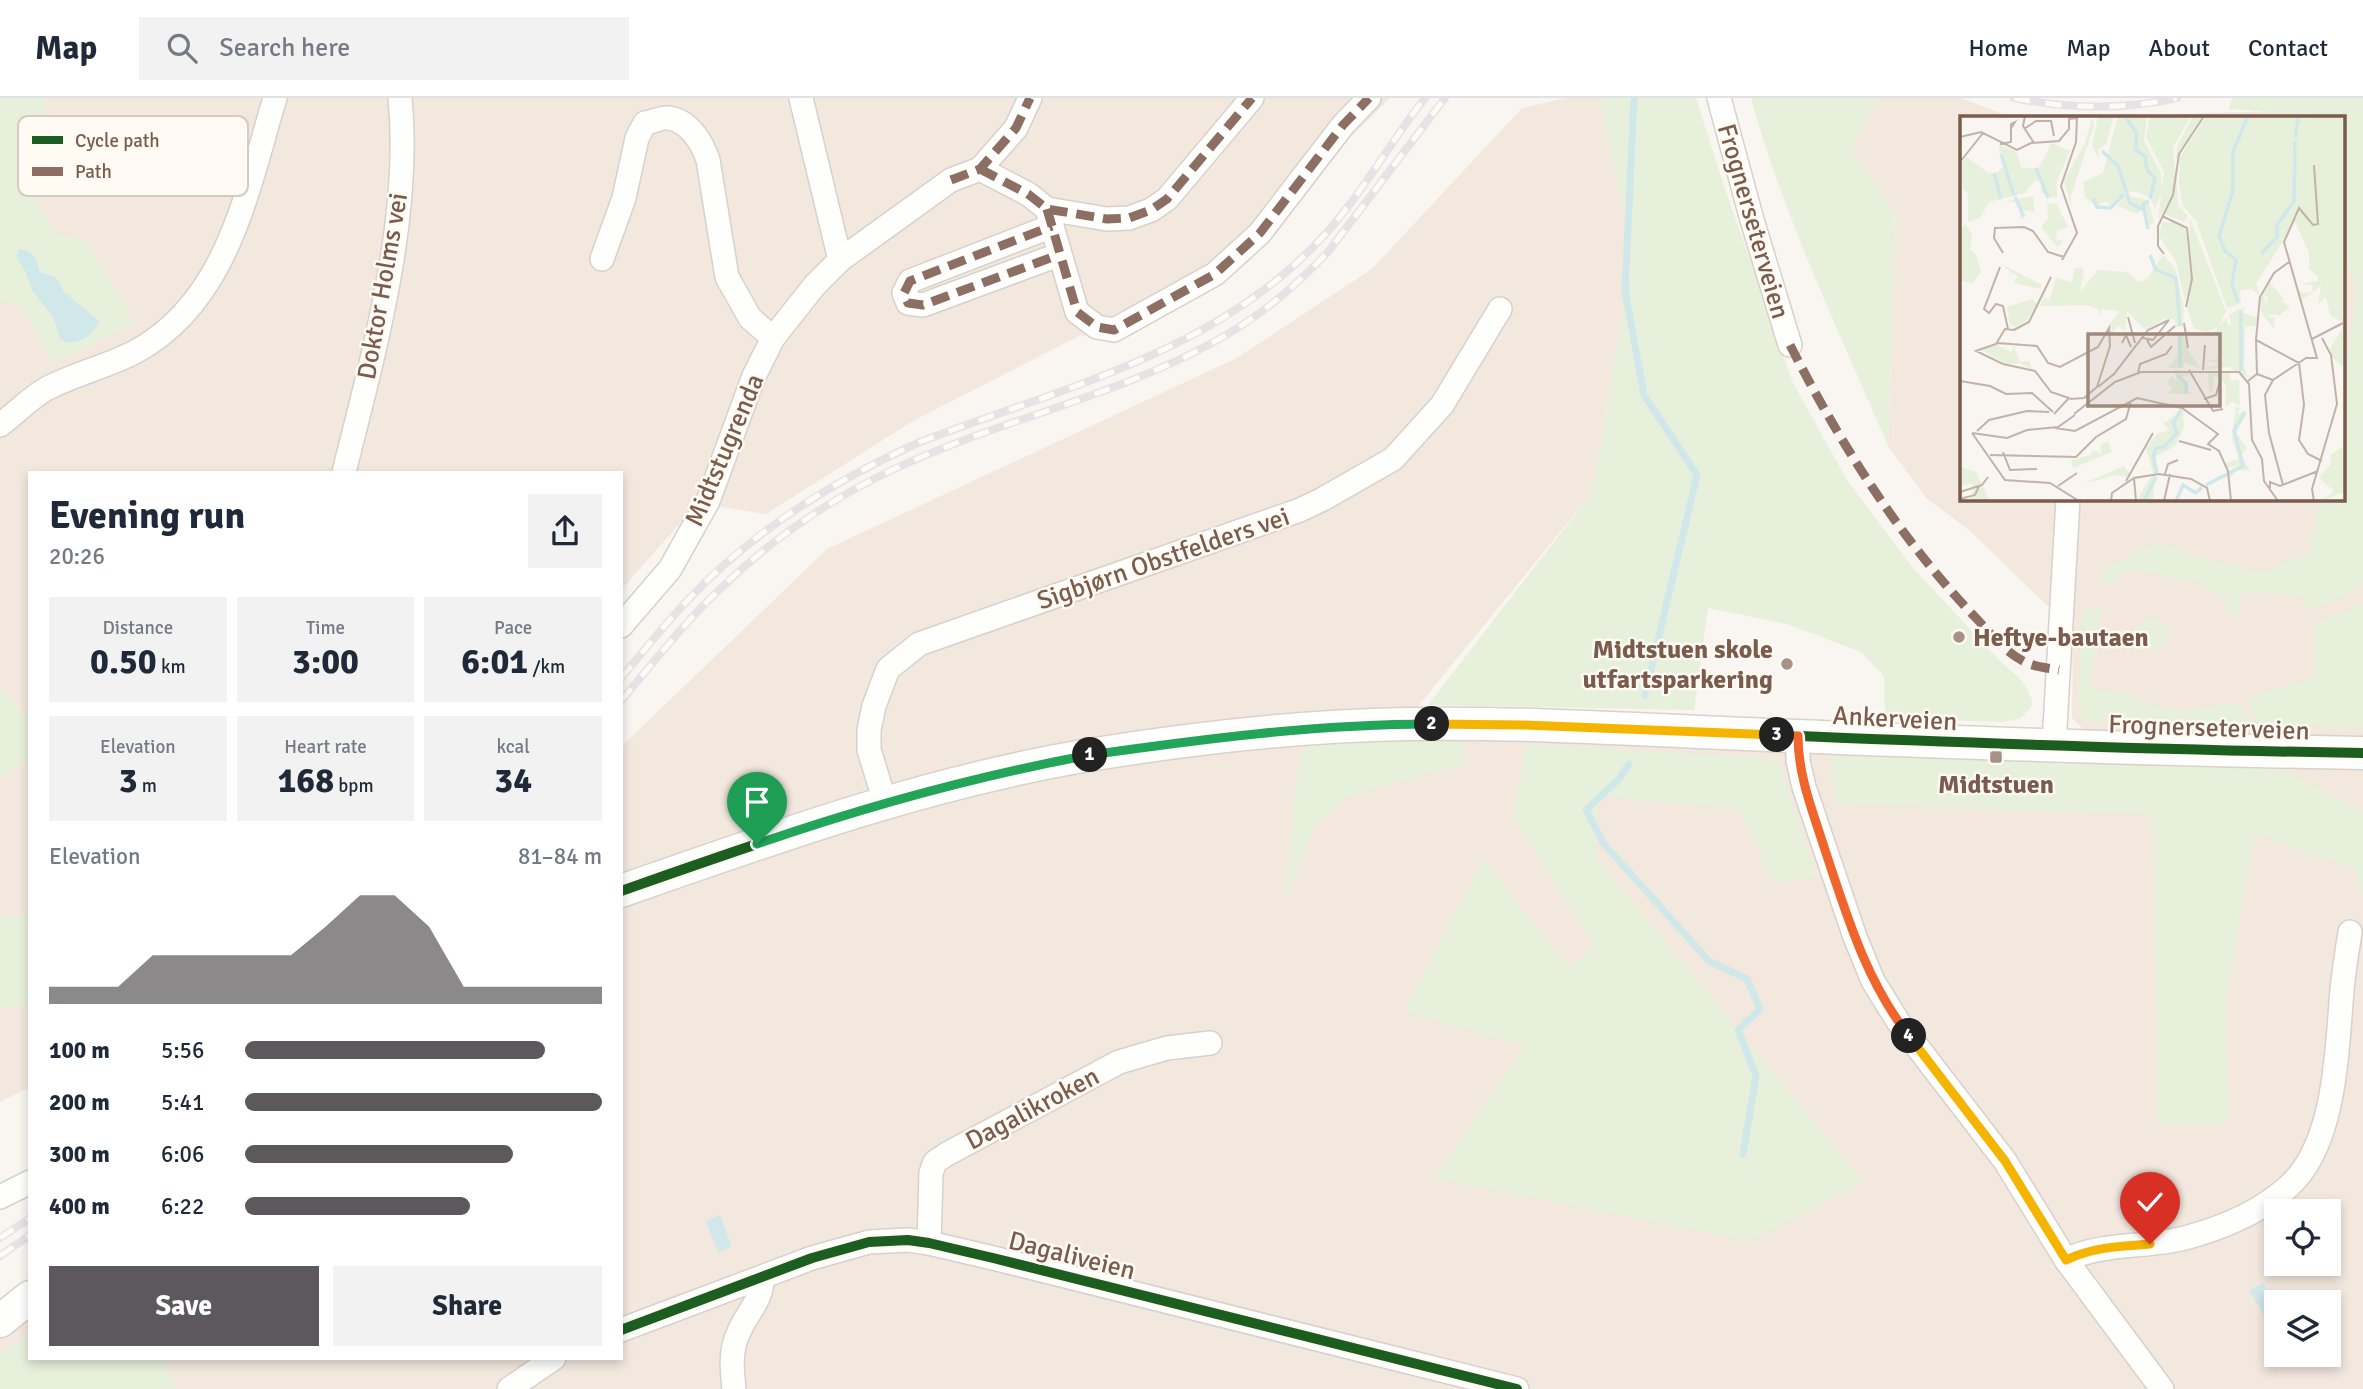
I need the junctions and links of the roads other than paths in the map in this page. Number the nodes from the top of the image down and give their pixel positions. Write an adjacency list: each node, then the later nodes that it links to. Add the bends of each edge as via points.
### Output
1 (275, 98): 9 (street)
2 (400, 98): 19 (street, Doktor Holms vei, via 396,228)
3 (801, 98): 14 (street)
4 (1030, 98): 8 (street, Midtstugrenda, via 1016,128)
5 (1252, 98): 11 (street, via 1167,200 1152,210 1129,218)
6 (1369, 98): 11 (street, via 1260,233 1215,274 1114,330 1097,327 1077,312)
7 (1719, 98): 17 (street, Frognerseterveien)
8 (980, 169): 11 (street, via 1028,194); 14 (street, Midtstugrenda, via 951,180)
9 (248, 189)
10 (246, 196): 18 (street, via 227,246 200,295 170,328 134,352 44,391)
11 (1050, 218): 12 (street, via 910,281 904,293 908,303 923,305)
12 (1050, 258)
13 (602, 259): 16 (street, via 624,198 637,138 646,124 668,118 689,128 703,145 727,277 750,318)
14 (840, 260): 16 (street, Midtstugrenda)
15 (1500, 309): 25 (street, Sigbjørn Obstfelders vei, via 1443,405 1393,459 1300,510 919,643 888,669 874,706 869,750)
16 (773, 338): 21 (street, Midtstugrenda, via 754,376 708,501 670,569)
17 (1790, 345)
18 (0, 425)
19 (344, 471)
20 (2068, 500): 23 (street)
21 (623, 624)
22 (1798, 736): 23 (main road, Ankerveien); 25 (main road, Ankerveien, via 1488,724 1314,729 1090,755); 32 (street, via 1804,788 1873,981 1899,1023 2005,1161)
23 (2054, 745): 24 (main road, Frognerseterveien)
24 (2363, 753)
25 (885, 802): 26 (main road, Ankerveien)
26 (623, 890)
27 (2350, 932): 32 (street, via 2330,1098 2312,1154 2291,1185 2246,1215 2216,1228 2150,1244 2084,1252)
28 (1210, 1044): 31 (street, Dagalikroken, via 1167,1048 1119,1062 935,1162)
29 (28, 1183): 30 (street)
30 (0, 1197)
31 (929, 1243): 33 (street, Dagaliveien, via 869,1242); 40 (street, Dagaliveien)
32 (2066, 1260): 41 (street)
33 (762, 1278): 36 (street, Dagaliveien); 39 (street, via 760,1293 734,1344)
34 (28, 1299): 35 (main road)
35 (0, 1321)
36 (623, 1329)
37 (551, 1360): 38 (street)
38 (509, 1389)
39 (734, 1389)
40 (1517, 1389)
41 (2162, 1389)

